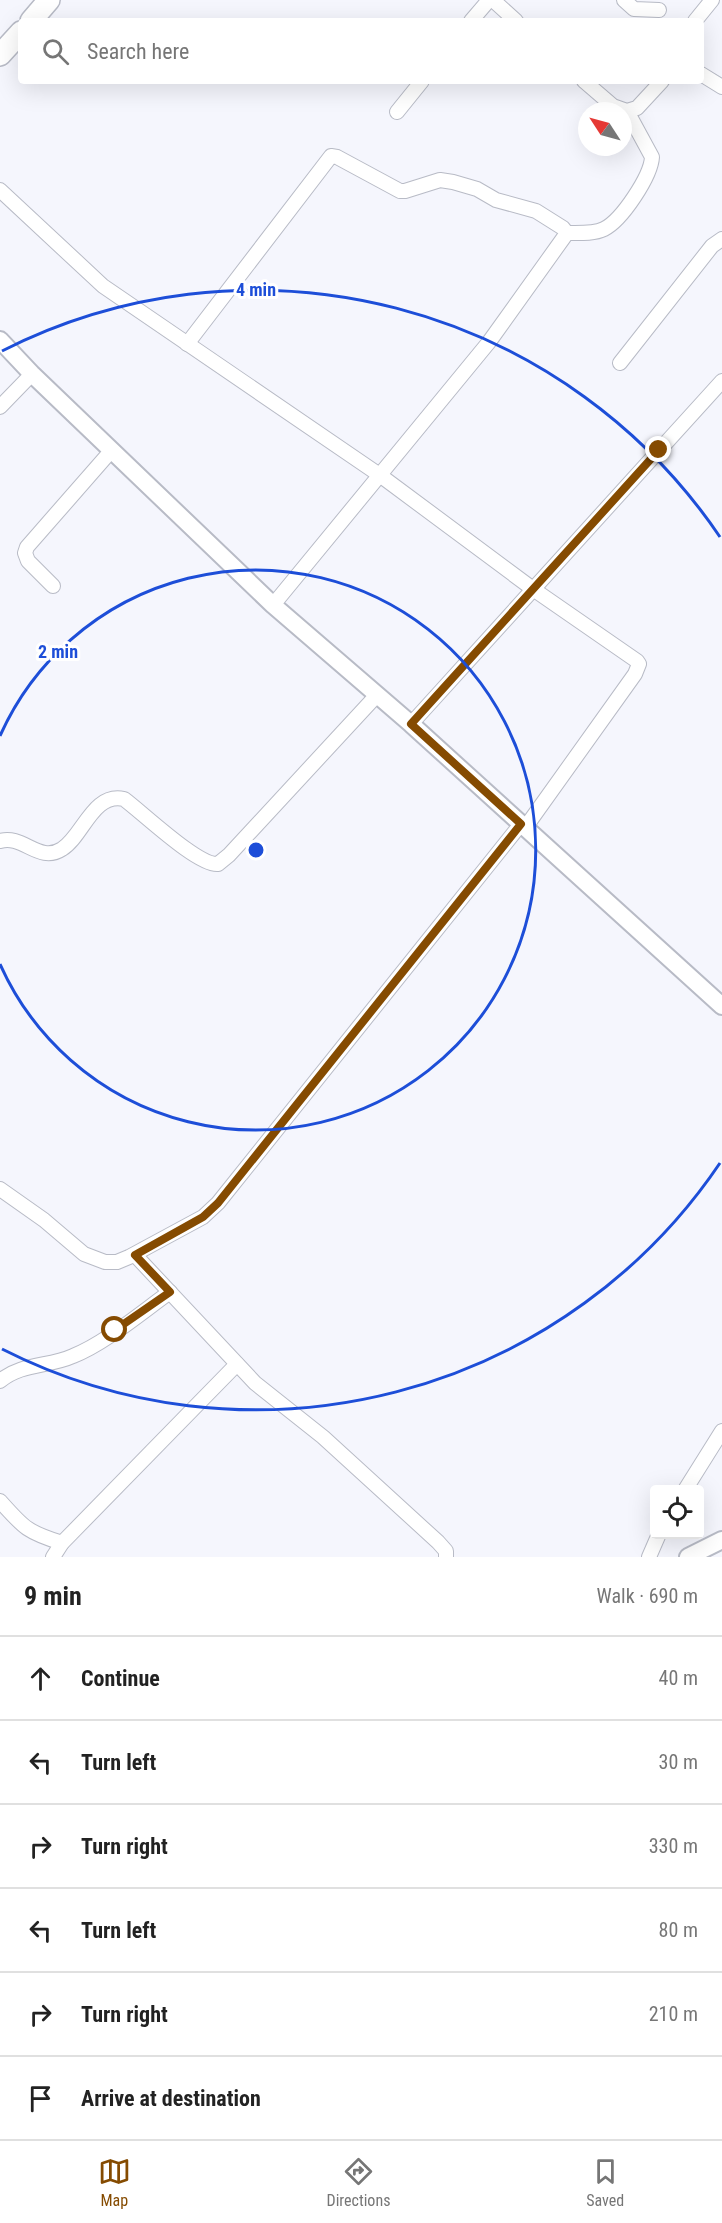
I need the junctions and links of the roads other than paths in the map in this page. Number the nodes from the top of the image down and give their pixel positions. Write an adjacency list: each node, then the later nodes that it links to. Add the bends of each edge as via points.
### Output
1 (49, 0): 6 (highway)
2 (491, 0): 7 (street); 8 (street)
3 (624, 0): 5 (street, via 634,9)
4 (712, 0): 9 (street)
5 (659, 10)
6 (34, 18)
7 (474, 18)
8 (512, 18)
9 (697, 18)
10 (18, 35): 11 (highway)
11 (0, 55)
12 (704, 76): 16 (street)
13 (420, 84): 19 (street)
14 (587, 84): 17 (street)
15 (659, 84): 18 (street)
16 (722, 87)
17 (608, 102)
18 (632, 110)
19 (397, 112)
20 (632, 120): 22 (street, via 652,157 648,175 613,223 603,230)
21 (0, 190): 25 (street, via 103,286)
22 (567, 233): 25 (street, via 536,211 496,200 474,188 440,180 400,191 331,156); 31 (street, via 489,342)
23 (722, 239): 26 (street, via 712,246)
24 (0, 340): 27 (street)
25 (187, 344): 31 (street)
26 (620, 363)
27 (32, 374): 29 (street); 30 (street)
28 (722, 381): 33 (street)
29 (0, 407)
30 (111, 451): 32 (street, via 27,548 28,561); 34 (street)
31 (381, 476): 33 (street); 34 (street)
32 (53, 586)
33 (533, 589): 36 (street); 37 (street, via 639,664)
34 (273, 605): 35 (street)
35 (377, 695): 36 (street); 38 (street, via 218,864 206,862 118,797 97,808 67,845 54,853 45,854 14,840)
36 (411, 724): 37 (street)
37 (523, 826): 39 (street); 41 (street, via 218,1203 203,1217)
38 (0, 841)
39 (722, 1006)
40 (0, 1189): 41 (street, via 84,1254 105,1262)
41 (135, 1255): 42 (street)
42 (170, 1292): 43 (street); 44 (street, via 80,1353 17,1370)
43 (237, 1364): 50 (street); 52 (street, via 429,1534 446,1551)
44 (0, 1381)
45 (722, 1431): 46 (street)
46 (688, 1485)
47 (0, 1501): 50 (street, via 31,1533)
48 (657, 1539): 53 (street)
49 (722, 1540): 54 (street)
50 (62, 1543): 51 (street)
51 (52, 1557)
52 (446, 1557)
53 (649, 1557)
54 (688, 1557)

